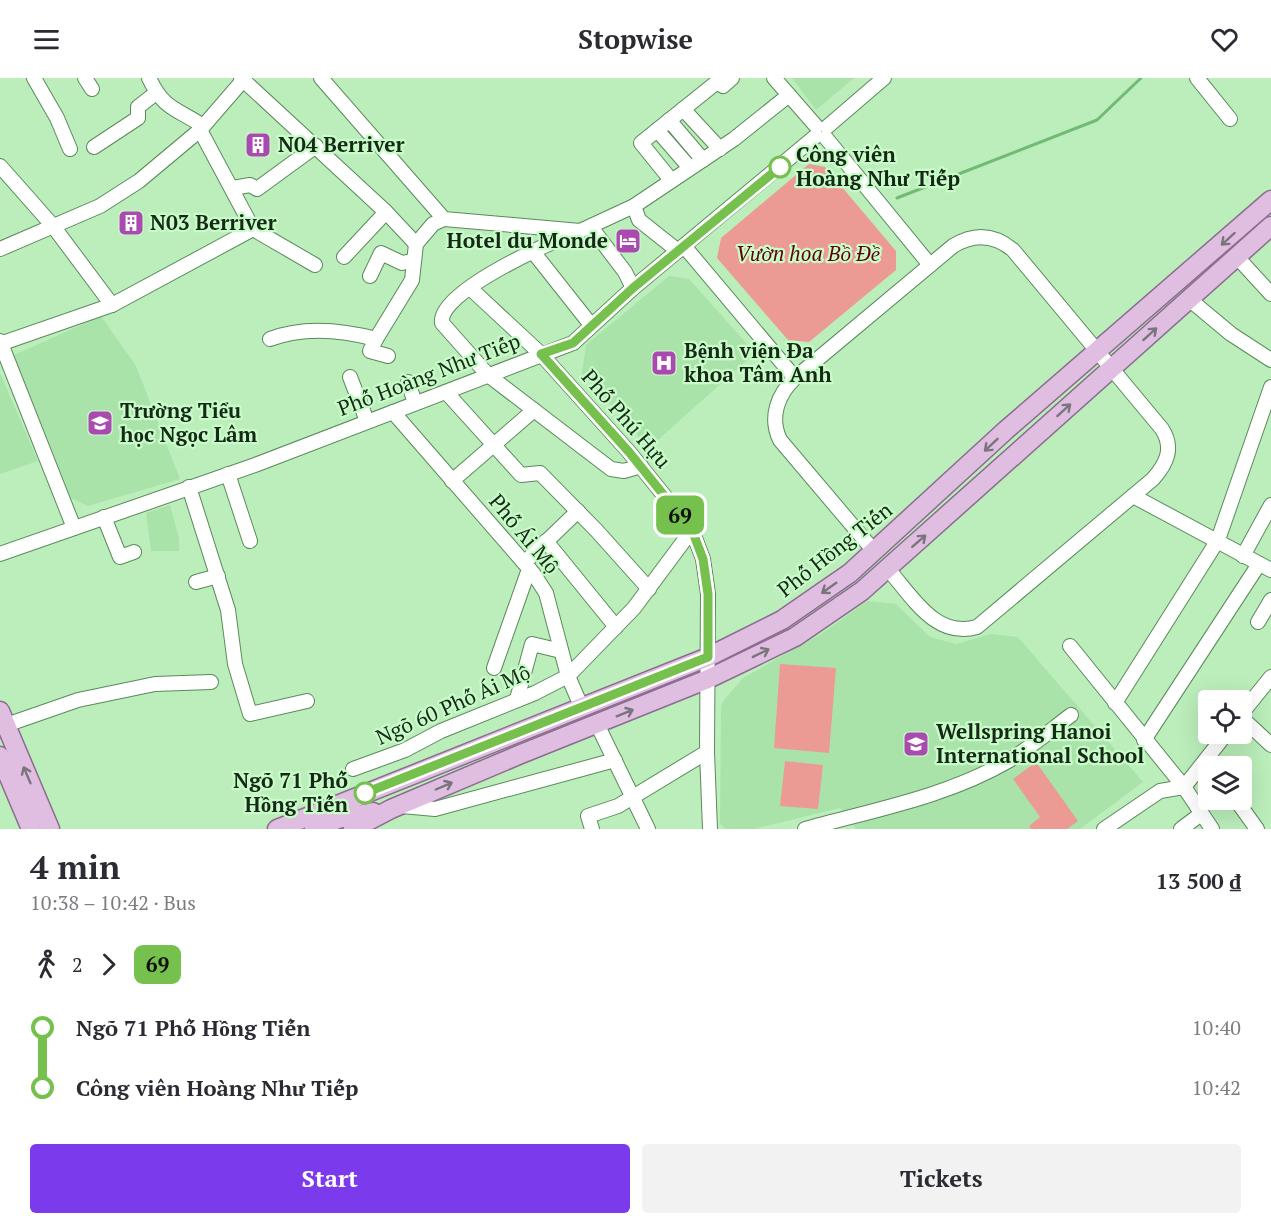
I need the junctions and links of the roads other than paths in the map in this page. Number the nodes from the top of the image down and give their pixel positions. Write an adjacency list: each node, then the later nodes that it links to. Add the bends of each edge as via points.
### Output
1 (34, 78): 19 (street)
2 (149, 78): 9 (street)
3 (321, 78): 29 (street)
4 (732, 78): 11 (street, via 723,86 717,82)
5 (774, 78): 10 (street)
6 (884, 78): 16 (street, Phố Hoàng Như Tiếp)
7 (1197, 78): 12 (street)
8 (243, 79): 15 (street); 17 (street)
9 (156, 93): 15 (street); 18 (street, via 138,107 138,117)
10 (789, 95): 16 (street); 20 (street)
11 (683, 109): 13 (street); 20 (street)
12 (1230, 119)
13 (669, 120): 14 (street); 21 (street)
14 (657, 130): 23 (street); 24 (street, via 641,143)
15 (198, 131): 25 (street); 30 (street, via 129,188 100,206)
16 (821, 132): 35 (street, Phố Hoàng Như Tiếp); 42 (street)
17 (316, 146): 25 (street, via 257,189 250,185); 28 (street)
18 (94, 147)
19 (70, 149)
20 (720, 149): 21 (street)
21 (703, 160): 23 (street)
22 (0, 166): 30 (street)
23 (690, 168): 24 (street)
24 (671, 180): 27 (street)
25 (233, 188): 32 (street)
26 (1271, 200): 53 (main road, Phố Hồng Tiến, one-way to 53)
27 (634, 206): 33 (street); 35 (street, via 639,220)
28 (386, 212): 34 (street); 38 (street)
29 (444, 219): 33 (street); 34 (street, via 433,224)
30 (53, 226): 36 (street); 48 (street)
31 (1271, 226): 39 (main road)
32 (253, 229): 41 (street); 48 (street)
33 (586, 229): 37 (street); 45 (street, via 625,272)
34 (416, 244): 40 (street)
35 (681, 248): 45 (street, Phố Hoàng Như Tiếp); 60 (street)
36 (0, 249)
37 (534, 253): 44 (street, via 502,267); 49 (street)
38 (344, 257)
39 (1237, 257): 46 (street); 47 (main road)
40 (412, 261): 43 (street, via 402,262 381,253); 51 (street, via 412,280)
41 (315, 265)
42 (930, 265): 53 (street, via 967,238 989,237 1002,242); 60 (street)
43 (370, 276)
44 (470, 288): 54 (street, Phố Phú Hựu); 58 (street, via 452,301 441,319)
45 (633, 288): 49 (street, Phố Hoàng Như Tiếp)
46 (1271, 294)
47 (1189, 299): 56 (street, via 1231,334); 57 (main road, one-way to 47)
48 (112, 305): 52 (street)
49 (591, 326): 54 (street, Phố Hoàng Như Tiếp, via 573,343)
50 (270, 339): 51 (street, via 282,334 336,330)
51 (376, 339): 55 (street, via 370,351)
52 (0, 343): 77 (street)
53 (1098, 350): 57 (street); 82 (main road, Phố Hồng Tiến, one-way to 82)
54 (541, 354): 58 (street, Phố Hoàng Như Tiếp); 69 (street, Phố Phú Hựu)
55 (388, 356)
56 (1271, 360)
57 (1111, 368): 73 (street, via 1169,442 1169,453 1160,472); 88 (main road, one-way to 57)
58 (488, 375): 63 (street, Phố Hoàng Như Tiếp); 65 (street)
59 (350, 377): 67 (street)
60 (795, 378): 82 (street, via 777,406 778,435)
61 (408, 382): 64 (street)
62 (1271, 387): 79 (street)
63 (446, 392): 64 (street, Phố Hoàng Như Tiếp); 68 (street)
64 (415, 403): 66 (street, Phố Hoàng Như Tiếp)
65 (534, 410): 68 (street); 69 (street, via 610,469 624,471)
66 (393, 412): 67 (street, Phố Hoàng Như Tiếp); 71 (street, Phố Ái Mộ)
67 (367, 421): 70 (street, Phố Hoàng Như Tiếp)
68 (494, 446): 71 (street); 75 (street, via 523,476 540,473)
69 (641, 466): 78 (street, Phố Phú Hựu)
70 (228, 474): 72 (street, Phố Hoàng Như Tiếp); 80 (street)
71 (452, 481): 86 (street, Phố Ái Mộ)
72 (189, 488): 76 (street, Phố Hoàng Như Tiếp); 89 (street)
73 (1133, 496): 79 (street); 88 (street, via 976,627 957,630 938,624)
74 (1271, 505): 85 (street)
75 (578, 510): 81 (street); 91 (street)
76 (104, 517): 77 (street, Phố Hoàng Như Tiếp); 83 (street, via 120,557)
77 (74, 528): 84 (street, Phố Hoàng Như Tiếp)
78 (692, 530): 91 (street); 97 (street, Phố Phú Hựu, via 703,559 708,594)
79 (1218, 540): 85 (street); 106 (street)
80 (250, 541)
81 (546, 541): 86 (street); 94 (street)
82 (874, 551): 97 (main road, Phố Hồng Tiến, one-way to 97, via 850,573 782,620)
83 (134, 552)
84 (0, 554)
85 (1243, 556): 87 (street)
86 (527, 566): 96 (street, Phố Ái Mộ, via 546,593); 98 (street)
87 (1265, 567): 112 (street)
88 (887, 568): 101 (main road, one-way to 88, via 795,637 862,591)
89 (218, 576): 90 (street); 104 (street, via 228,610 235,664 250,714)
90 (196, 582)
91 (649, 589): 94 (street)
92 (1271, 600): 93 (street)
93 (1258, 622)
94 (616, 627): 99 (street)
95 (1070, 646): 106 (street)
96 (561, 651): 99 (street, Phố Ái Mộ); 103 (street, via 532,644)
97 (708, 657): 101 (street, Phố Phú Hựu); 107 (main road, Phố Hồng Tiến)
98 (494, 668)
99 (568, 676): 103 (street, Ngõ 60 Phố Ái Mộ); 107 (street, Phố Ái Mộ)
100 (1271, 676): 105 (street)
101 (708, 679): 110 (main road, one-way to 101); 115 (street, Phố Phú Hựu)
102 (211, 682): 109 (street, via 155,684)
103 (517, 699): 118 (street, Ngõ 60 Phố Ái Mộ)
104 (307, 701)
105 (1252, 702)
106 (1115, 703): 112 (street)
107 (581, 706): 120 (main road, Phố Hồng Tiến)
108 (1071, 715): 127 (street, via 1010,760 981,775)
109 (3, 718): 129 (main road, one-way to 109)
110 (597, 724): 117 (street); 123 (main road, one-way to 110)
111 (1252, 726): 114 (street)
112 (1144, 740): 121 (street)
113 (1218, 744): 121 (street)
114 (1271, 745)
115 (707, 752): 122 (street); 134 (street, Phố Phú Hựu)
116 (0, 756): 119 (main road)
117 (615, 760): 122 (street); 123 (street, via 435,809)
118 (353, 769)
119 (4, 777): 128 (main road)
120 (382, 786): 126 (main road); 130 (main road, Phố Hồng Tiến)
121 (1184, 787): 125 (street); 136 (street, via 1160,791)
122 (632, 795): 132 (street, via 618,806 588,816); 133 (street)
123 (396, 807): 126 (main road)
124 (1243, 810): 139 (street)
125 (1201, 814): 137 (street); 138 (street)
126 (346, 824): 131 (main road)
127 (839, 825): 135 (street)
128 (31, 829)
129 (50, 829)
130 (277, 829)
131 (314, 829)
132 (592, 829)
133 (648, 829)
134 (710, 829)
135 (805, 829)
136 (1104, 829)
137 (1181, 829)
138 (1212, 829)
139 (1257, 829)

